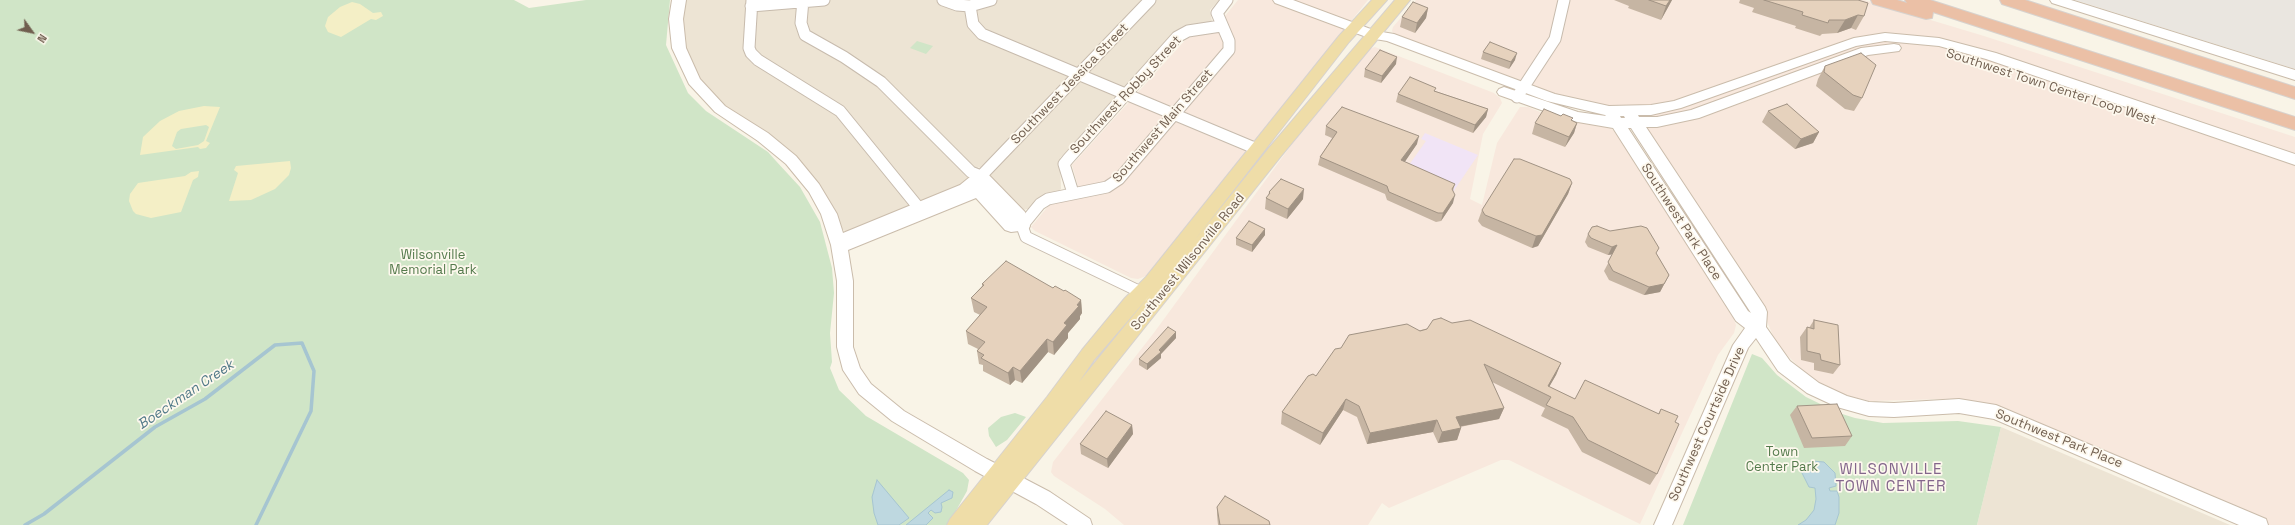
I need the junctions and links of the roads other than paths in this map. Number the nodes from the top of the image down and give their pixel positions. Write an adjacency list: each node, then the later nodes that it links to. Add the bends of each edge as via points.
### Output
1 (679, 0): 38 (street, via 676,19 679,48 694,81 714,104 774,144 805,175 829,214)
2 (824, 0): 15 (street)
3 (943, 0): 17 (street)
4 (991, 0): 17 (street)
5 (1150, 0): 22 (street, Southwest Jessica Street)
6 (1227, 0): 18 (street, Southwest Main Street, via 1217,13)
7 (1280, 0): 19 (street, Southwest Town Center Loop West)
8 (1380, 0): 19 (main road, Southwest Wilsonville Road)
9 (1403, 0): 20 (main road, Southwest Wilsonville Road)
10 (1564, 0): 24 (street, via 1555,39)
11 (1879, 0): 21 (highway, via 2073,58)
12 (1913, 0): 21 (highway)
13 (2008, 0): 25 (highway)
14 (2058, 0): 23 (street)
15 (803, 1): 16 (street); 34 (street, via 801,23 805,35 881,82)
16 (752, 3): 36 (street, via 751,53 758,60 840,111)
17 (970, 6): 22 (street, via 973,24 982,34)
18 (1221, 26): 26 (street, Southwest Robby Street, via 1182,34); 27 (street, Southwest Main Street, via 1229,41 1229,50)
19 (1355, 28): 20 (street, Southwest Town Center Loop West); 31 (main road, Southwest Wilsonville Road)
20 (1374, 35): 24 (street, Southwest Town Center Loop West, via 1382,44); 39 (main road, Southwest Wilsonville Road)
21 (2092, 58): 30 (highway)
22 (1078, 75): 26 (street); 34 (street, Southwest Jessica Street)
23 (2295, 75)
24 (1520, 93): 28 (street, Southwest Town Center Loop West, via 1572,116)
25 (2295, 93)
26 (1126, 94): 27 (street); 35 (street, Southwest Robby Street, via 1064,164)
27 (1174, 114): 31 (street); 35 (street, Southwest Main Street, via 1113,184 1100,189)
28 (1612, 117): 29 (street, Southwest Town Center Loop West); 40 (street, Southwest Park Place, via 1742,316)
29 (1631, 117): 32 (street, Southwest Town Center Loop West, via 1676,105 1854,42 1885,37 1910,38 1949,44 1991,56 2262,146); 33 (street, Southwest Town Center Loop West, via 1657,122 1694,114 1866,51 1916,48 1974,60 2227,145); 40 (street, Southwest Park Place, via 1759,312)
30 (2295, 124)
31 (1257, 148): 39 (main road, Southwest Wilsonville Road, via 1152,282)
32 (2295, 160)
33 (2295, 171)
34 (979, 178): 36 (street, Southwest Jessica Street, via 970,194); 37 (street, via 1011,226)
35 (1073, 193): 37 (street, Southwest Main Street, via 1044,201)
36 (921, 211): 38 (street, Southwest Jessica Street, via 849,244)
37 (1022, 226): 39 (street, via 1026,237)
38 (840, 245): 41 (street, via 846,281 845,347 849,362 860,382 880,403 898,416)
39 (1149, 296): 41 (main road, Southwest Wilsonville Road)
40 (1758, 328): 45 (street, Southwest Courtside Drive, via 1741,344); 46 (street, Southwest Park Place, via 1777,357 1792,372 1813,388 1843,402 1886,410 1960,406 1996,412)
41 (1004, 477): 42 (main road, Southwest Wilsonville Road); 43 (main road, Southwest Wilsonville Road); 44 (street, via 1044,498)
42 (957, 525)
43 (975, 525)
44 (1083, 525)
45 (1663, 525)
46 (2259, 525)

